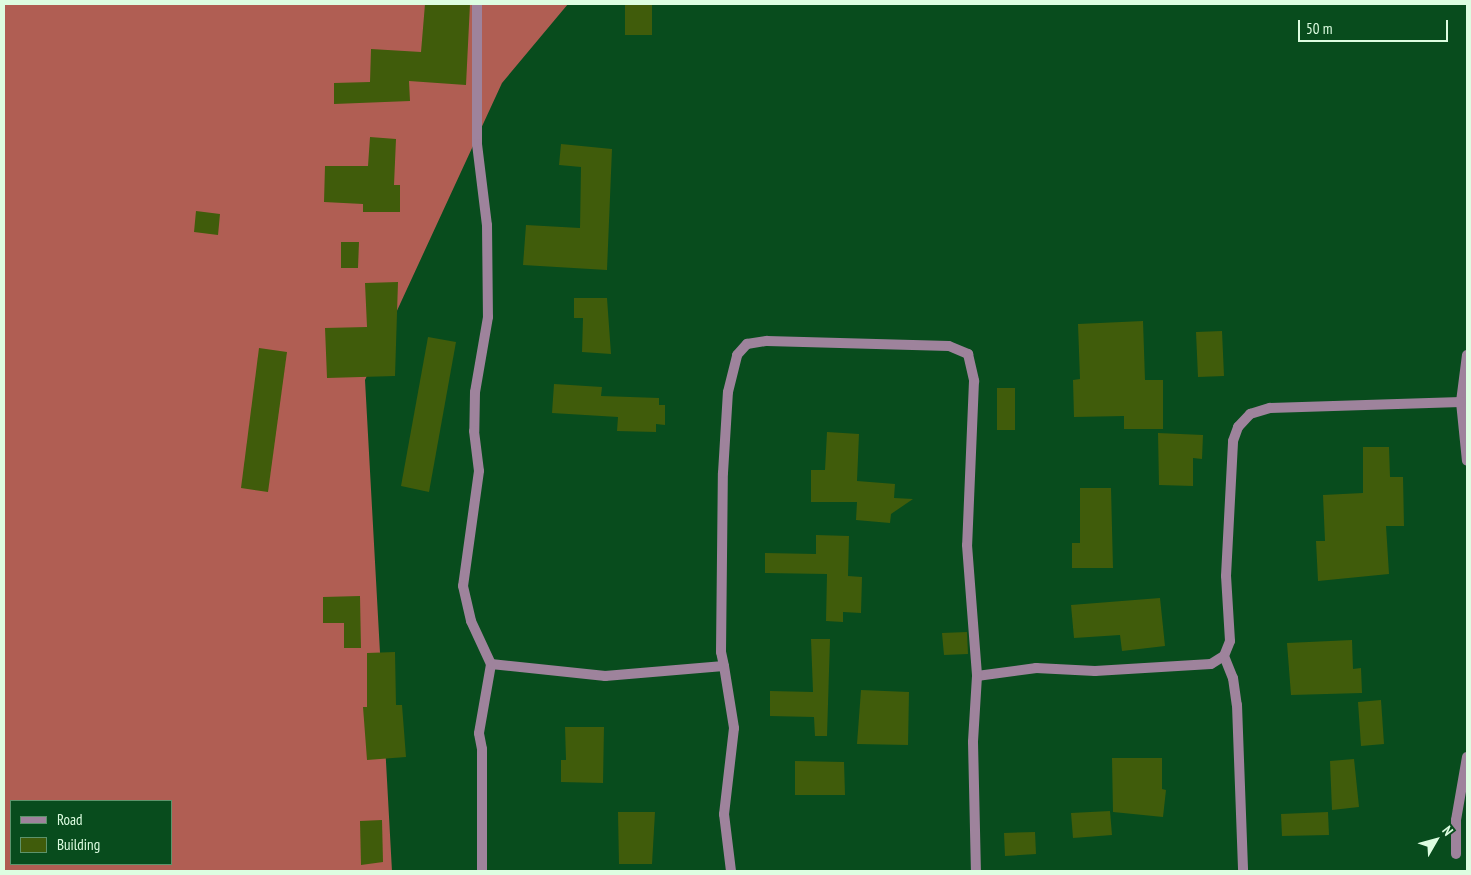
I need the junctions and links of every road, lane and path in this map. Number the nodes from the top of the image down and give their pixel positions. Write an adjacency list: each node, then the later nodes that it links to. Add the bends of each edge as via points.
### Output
1 (477, 4): 6 (street, via 477,144 487,225 488,317 475,392 474,432 479,470 464,586 471,621)
2 (1467, 355): 3 (street)
3 (1461, 402): 4 (street); 5 (street, via 1270,408 1250,414 1238,427 1233,441 1226,576 1230,641)
4 (1467, 462)
5 (1224, 656): 8 (street, via 1211,664 1187,668 1095,671 1036,668); 14 (street, via 1233,678 1237,705)
6 (490, 664): 7 (street, via 606,676); 11 (street, via 479,733 482,749)
7 (724, 666): 8 (street, via 721,652 723,473 728,392 737,354 747,344 767,341 949,346 968,354 974,381 967,545); 12 (street, via 734,728 724,814)
8 (977, 676): 13 (street, via 973,742)
9 (1467, 757): 10 (street, via 1456,820)
10 (1456, 854)
11 (482, 871)
12 (730, 871)
13 (976, 871)
14 (1243, 871)

